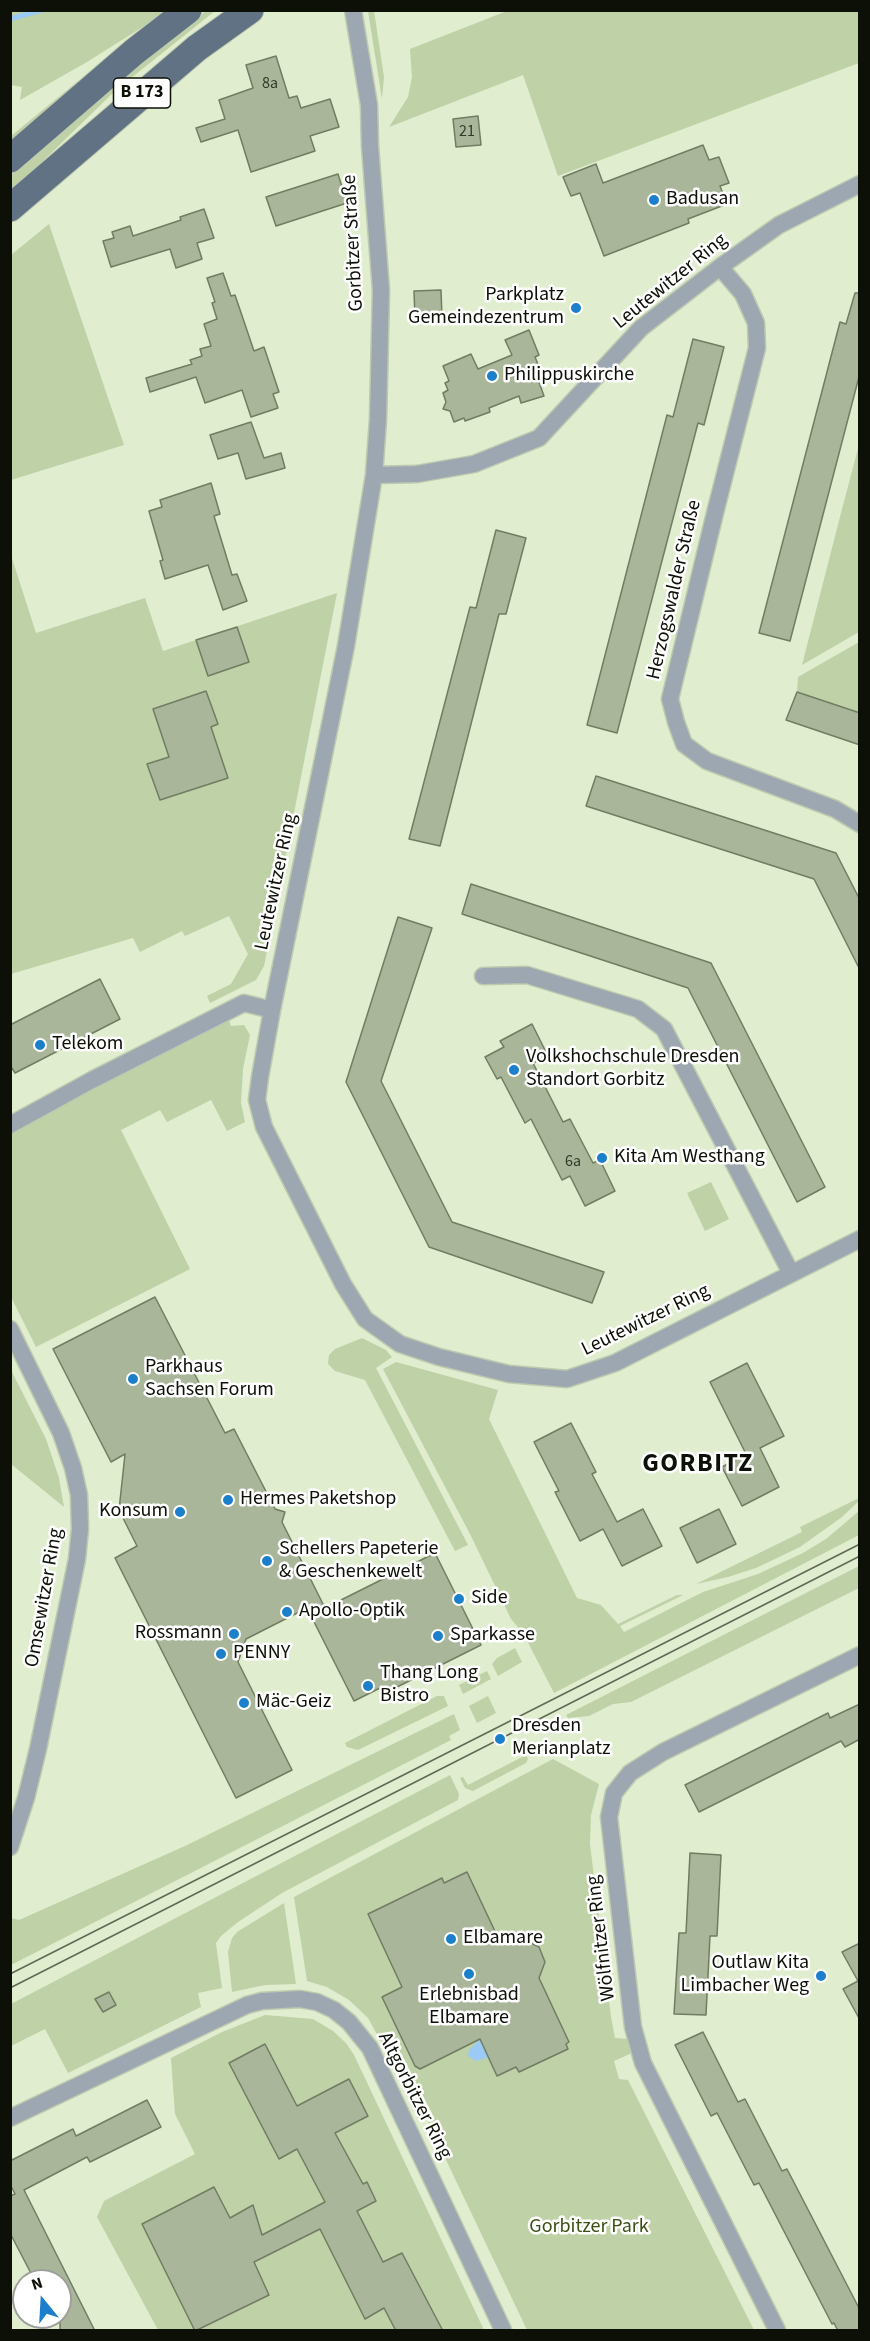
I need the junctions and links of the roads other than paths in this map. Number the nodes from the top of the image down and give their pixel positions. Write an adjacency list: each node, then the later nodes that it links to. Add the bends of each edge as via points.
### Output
1 (188, 10): 4 (main road, B 173)
2 (250, 10): 6 (main road, B 173, via 157,81)
3 (353, 10): 8 (street, Gorbitzer Straße, via 369,105 381,290)
4 (10, 159)
5 (860, 184): 7 (street, Leutewitzer Ring, via 779,225)
6 (10, 208)
7 (720, 267): 8 (street, Leutewitzer Ring, via 641,328 539,438 474,464 417,474); 9 (street, Herzogswalder Straße, via 743,294 756,323 757,348 670,699 684,744 707,761 824,805)
8 (374, 475): 11 (street, Leutewitzer Ring, via 346,646)
9 (860, 824)
10 (483, 976): 14 (street, via 527,975 638,1010 664,1029)
11 (272, 1010): 12 (street, via 244,1003); 14 (street, Leutewitzer Ring, via 257,1100 264,1127 343,1284 365,1319 400,1344 509,1374 567,1379 615,1363)
12 (10, 1125)
13 (860, 1239): 14 (street, Leutewitzer Ring)
14 (791, 1273)
15 (10, 1329): 17 (street, Omsewitzer Ring, via 64,1442 79,1495 80,1529 36,1758)
16 (860, 1655): 20 (street, Wölfnitzer Ring, via 674,1747 630,1773 614,1793 609,1817 633,2027 643,2063)
17 (10, 1847)
18 (10, 2118): 19 (street, Altgorbitzer Ring, via 247,2005 300,1999 316,2002 349,2022 370,2048)
19 (503, 2331)
20 (777, 2331)

